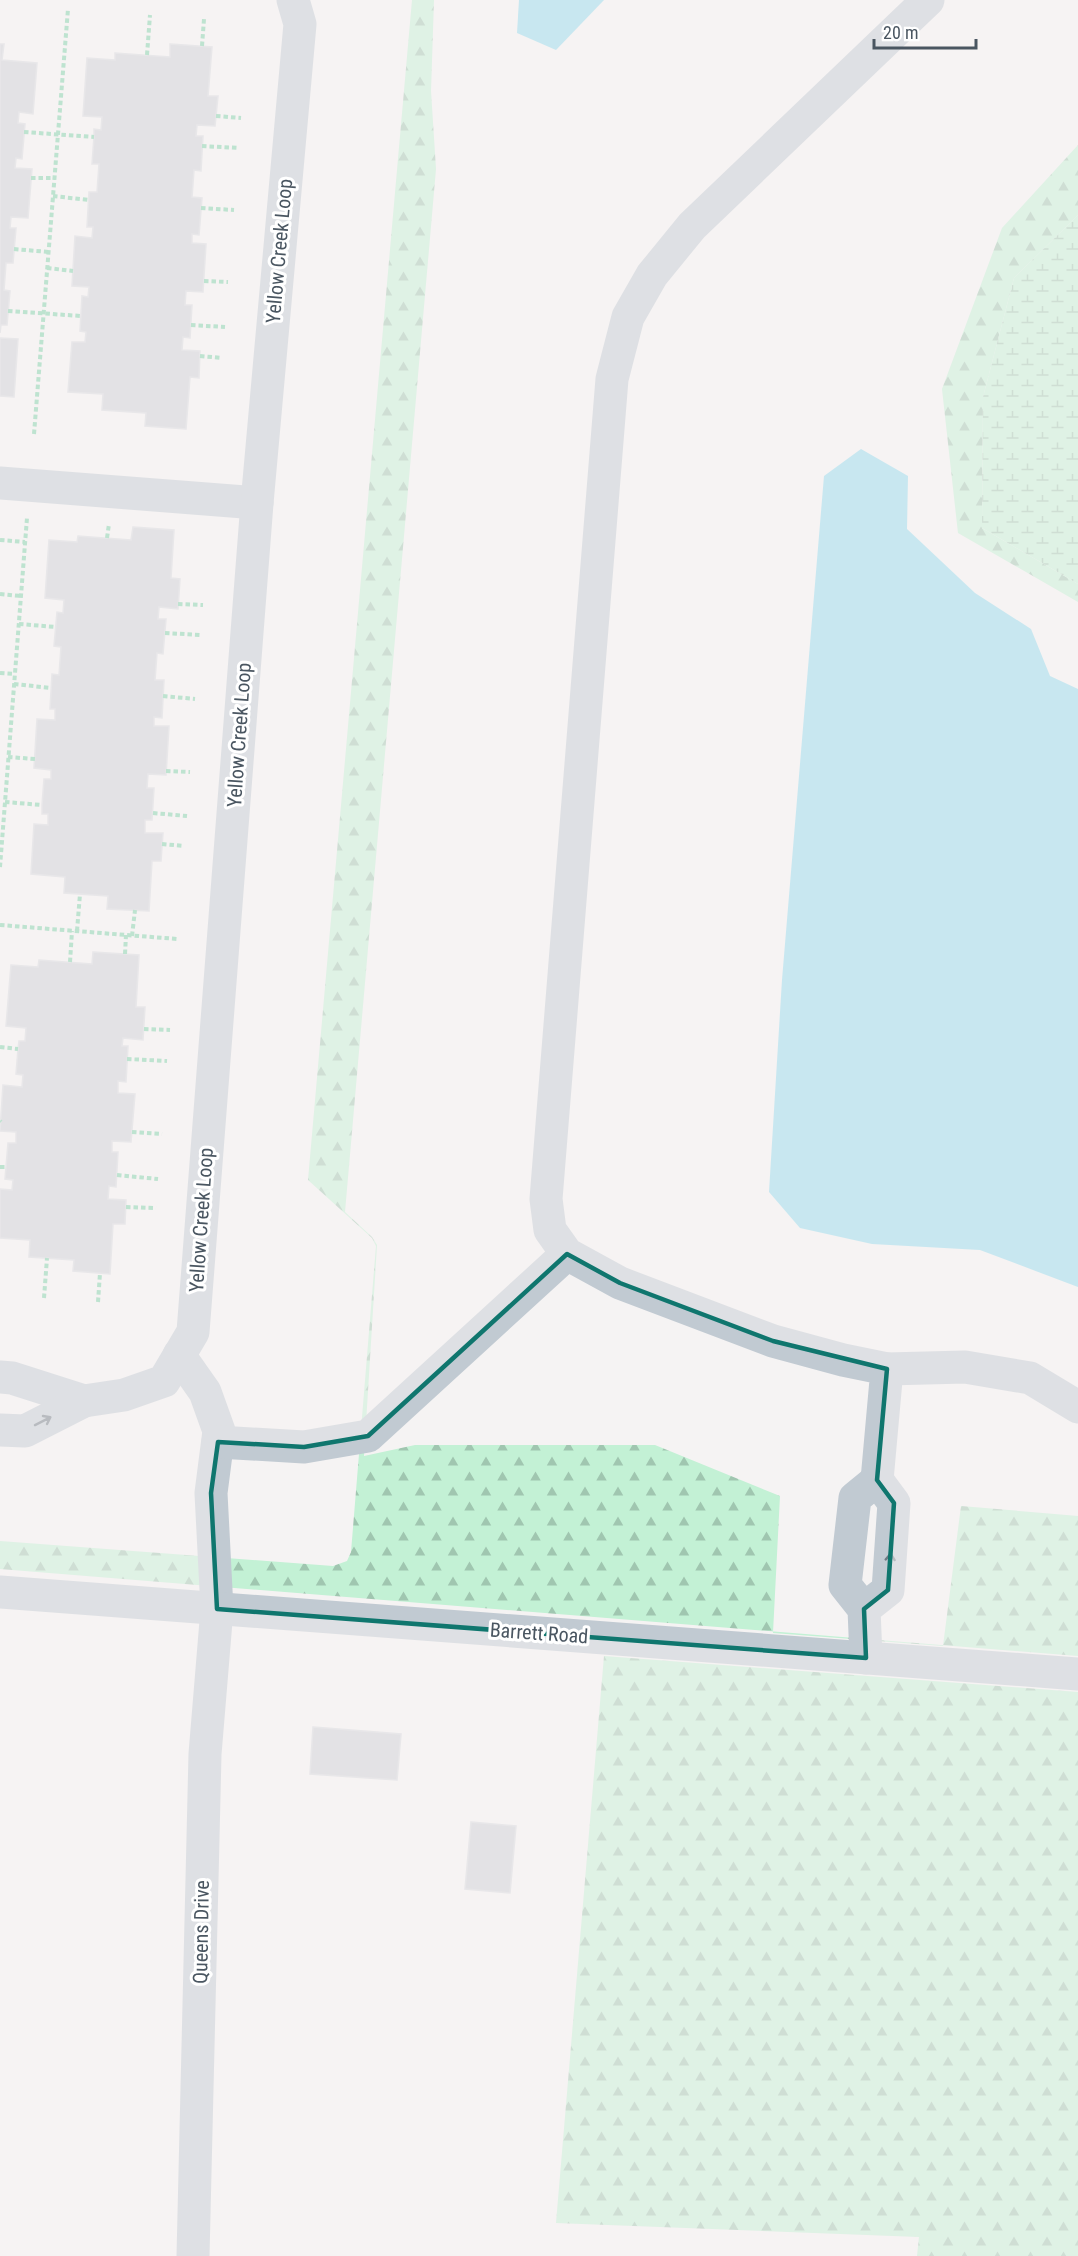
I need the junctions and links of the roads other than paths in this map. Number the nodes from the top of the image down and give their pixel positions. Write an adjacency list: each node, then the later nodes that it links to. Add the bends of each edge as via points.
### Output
1 (293, 0): 4 (street, Yellow Creek Loop, via 300,24)
2 (928, 0): 5 (street, via 692,226 652,275 628,317 612,379 546,1199 550,1230)
3 (0, 483): 4 (street)
4 (257, 503): 6 (street, Yellow Creek Loop, via 192,1332)
5 (567, 1254): 7 (street, via 620,1283 773,1341); 12 (street, via 368,1436 304,1447)
6 (179, 1355): 9 (street, Yellow Creek Loop, via 164,1381 124,1395); 12 (street, Queens Drive, via 205,1392 219,1431)
7 (887, 1369): 10 (street, via 965,1367 1030,1378); 15 (street, via 877,1480 894,1503 888,1590 864,1609)
8 (0, 1377): 9 (street)
9 (84, 1401): 11 (street, one-way to 9, via 25,1431)
10 (1078, 1407)
11 (0, 1430)
12 (218, 1442): 14 (street, Queens Drive, via 211,1493)
13 (0, 1592): 14 (street, Barrett Road)
14 (217, 1609): 15 (street, Barrett Road); 17 (street, Queens Drive, via 205,1755)
15 (866, 1658): 16 (street, Barrett Road)
16 (1078, 1674)
17 (193, 2256)

